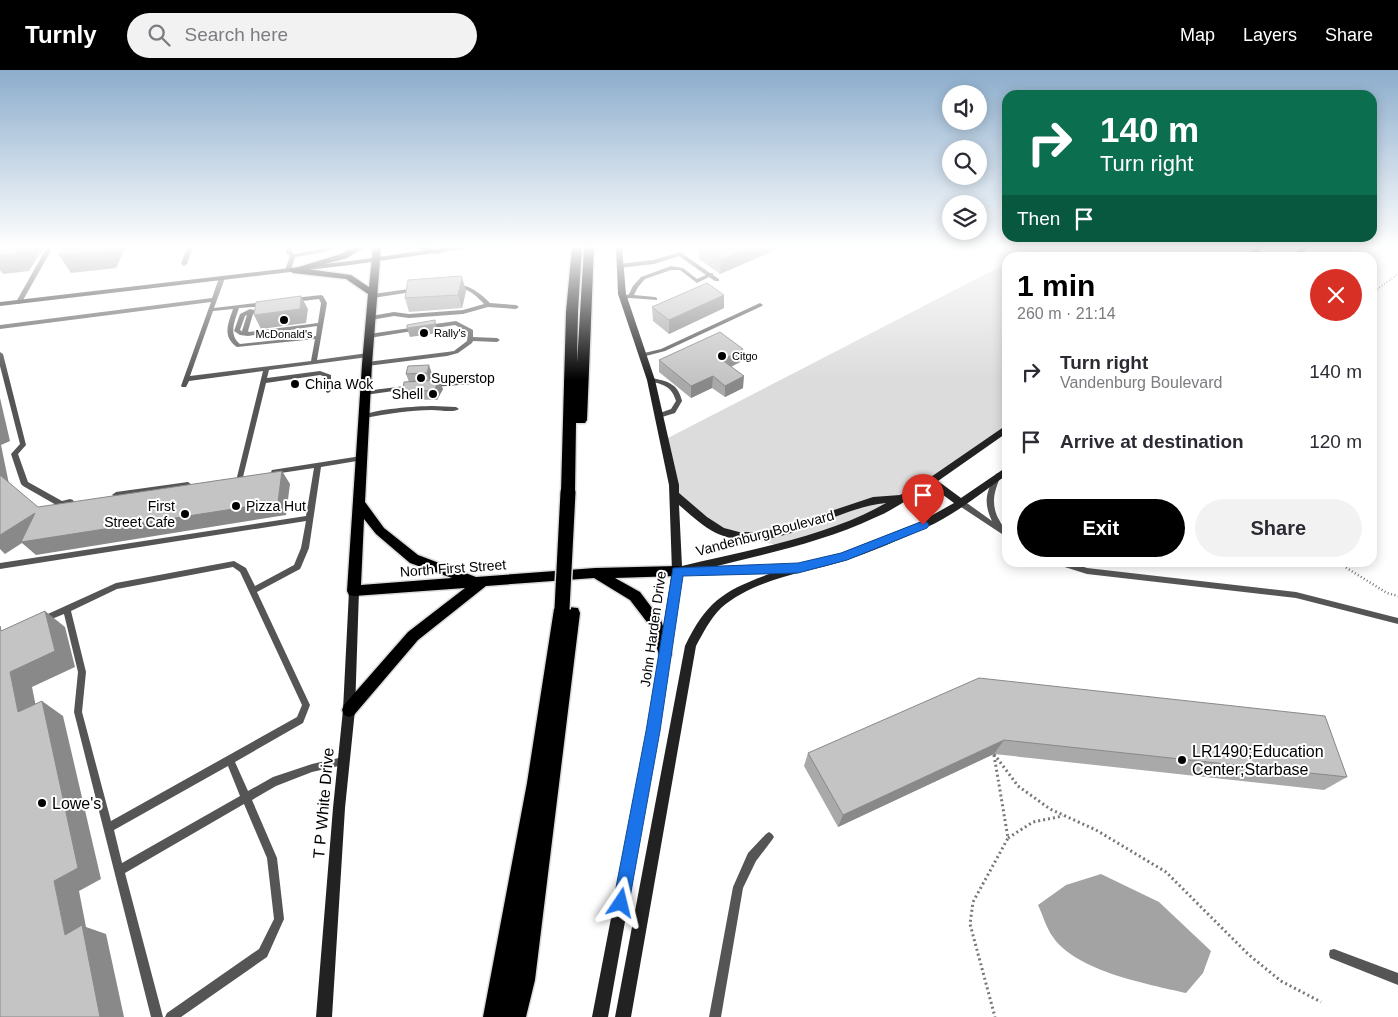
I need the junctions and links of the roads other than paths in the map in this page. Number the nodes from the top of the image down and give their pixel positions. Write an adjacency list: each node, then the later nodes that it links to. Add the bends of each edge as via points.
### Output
1 (25, 291): 15 (lane)
2 (110, 291): 15 (main road)
3 (217, 291): 14 (lane)
4 (369, 291): 11 (main road)
5 (399, 291): 11 (lane)
6 (474, 291): 18 (lane)
7 (574, 291): 58 (highway)
8 (586, 291): 58 (highway)
9 (625, 291): 12 (main road, John Harden Drive)
10 (631, 291): 12 (lane)
11 (373, 294): 23 (main road)
12 (626, 296): 13 (lane); 31 (main road, John Harden Drive)
13 (655, 299)
14 (213, 300): 22 (lane); 25 (lane)
15 (19, 302): 17 (main road)
16 (284, 303): 24 (lane, via 323,301)
17 (0, 304)
18 (488, 305): 21 (lane); 23 (lane, via 463,312)
19 (760, 305): 31 (lane, via 663,350)
20 (237, 307): 22 (lane); 24 (lane, via 275,305 242,314 237,331 242,334); 27 (lane, via 229,333 239,346)
21 (516, 307)
22 (210, 310): 35 (lane)
23 (371, 318): 26 (main road)
24 (321, 324): 27 (lane)
25 (0, 327)
26 (370, 336): 28 (lane, via 456,323 471,331); 32 (main road)
27 (318, 337): 33 (lane)
28 (470, 339): 29 (lane); 32 (lane, via 456,352 447,354)
29 (497, 340)
30 (0, 354): 62 (lane, via 23,445 14,454 25,484 61,504)
31 (642, 356): 36 (main road, John Harden Drive)
32 (367, 360): 33 (lane); 43 (main road)
33 (314, 362): 34 (lane)
34 (266, 368): 35 (lane); 37 (lane)
35 (186, 379): 40 (lane)
36 (651, 380): 46 (main road, John Harden Drive); 46 (lane, via 664,382 677,392 679,401 673,411)
37 (263, 381): 42 (lane, via 320,373 329,376); 54 (lane)
38 (471, 383): 39 (lane)
39 (428, 385)
40 (184, 386)
41 (419, 386): 43 (lane)
42 (328, 391)
43 (366, 393): 45 (main road)
44 (456, 409): 45 (lane, via 414,408)
45 (365, 416): 48 (main road)
46 (659, 416): 60 (main road, John Harden Drive)
47 (1002, 431): 56 (main road, Vandenburg Boulevard)
48 (361, 464): 49 (lane); 63 (main road)
49 (318, 466): 50 (lane); 65 (lane)
50 (269, 473)
51 (1002, 473): 52 (main road, Vandenburg Boulevard)
52 (999, 475): 64 (main road, Vandenburg Boulevard); 66 (lane, via 988,502)
53 (250, 476): 54 (lane)
54 (240, 477): 55 (lane)
55 (231, 479)
56 (931, 481): 61 (main road, Vandenburg Boulevard); 64 (main road)
57 (195, 484): 59 (lane)
58 (572, 491): 76 (highway, bridge)
59 (110, 496)
60 (676, 496): 61 (main road, via 700,517 722,530 744,535 769,534 874,501); 71 (main road, John Harden Drive)
61 (906, 497): 71 (main road, Vandenburg Boulevard, via 849,525 782,546)
62 (81, 501)
63 (359, 503): 73 (main road, via 380,531 414,559); 75 (main road)
64 (961, 503): 67 (lane); 70 (main road, Vandenburg Boulevard, via 923,525 879,543 843,557)
65 (310, 518): 68 (lane); 74 (lane, via 306,548 296,567)
66 (1002, 529)
67 (1002, 531)
68 (0, 566)
69 (1074, 567): 78 (lane, via 1296,595)
70 (798, 568): 71 (main road, Vandenburg Boulevard); 96 (main road, via 772,576 721,602 700,628 692,646)
71 (678, 571): 72 (main road, North First Street); 80 (main road, John Harden Drive)
72 (595, 573): 73 (main road, North First Street); 80 (main road, via 635,596 656,624)
73 (481, 583): 75 (main road, North First Street); 81 (main road, via 412,636)
74 (253, 591): 77 (lane, via 243,570 234,564 116,586); 82 (lane, via 306,705 300,720)
75 (354, 592): 81 (main road, T P White Drive)
76 (567, 608): 93 (highway); 94 (highway, via 524,980)
77 (68, 609): 79 (lane); 85 (lane, via 82,672 78,712)
78 (1398, 621)
79 (34, 624)
80 (665, 654): 95 (main road, John Harden Drive)
81 (349, 710): 83 (main road, T P White Drive)
82 (230, 760): 84 (lane); 85 (lane)
83 (343, 761): 84 (lane, via 273,782); 92 (main road, T P White Drive)
84 (246, 798): 87 (lane); 91 (lane, via 272,858 279,919 263,953)
85 (108, 828): 87 (lane)
86 (769, 837): 97 (lane, via 752,857 738,887)
87 (119, 871): 90 (lane)
88 (1334, 954): 89 (lane)
89 (1398, 979)
90 (157, 1017)
91 (171, 1017)
92 (324, 1017)
93 (494, 1017)
94 (515, 1017)
95 (600, 1017)
96 (623, 1017)
97 (715, 1017)

